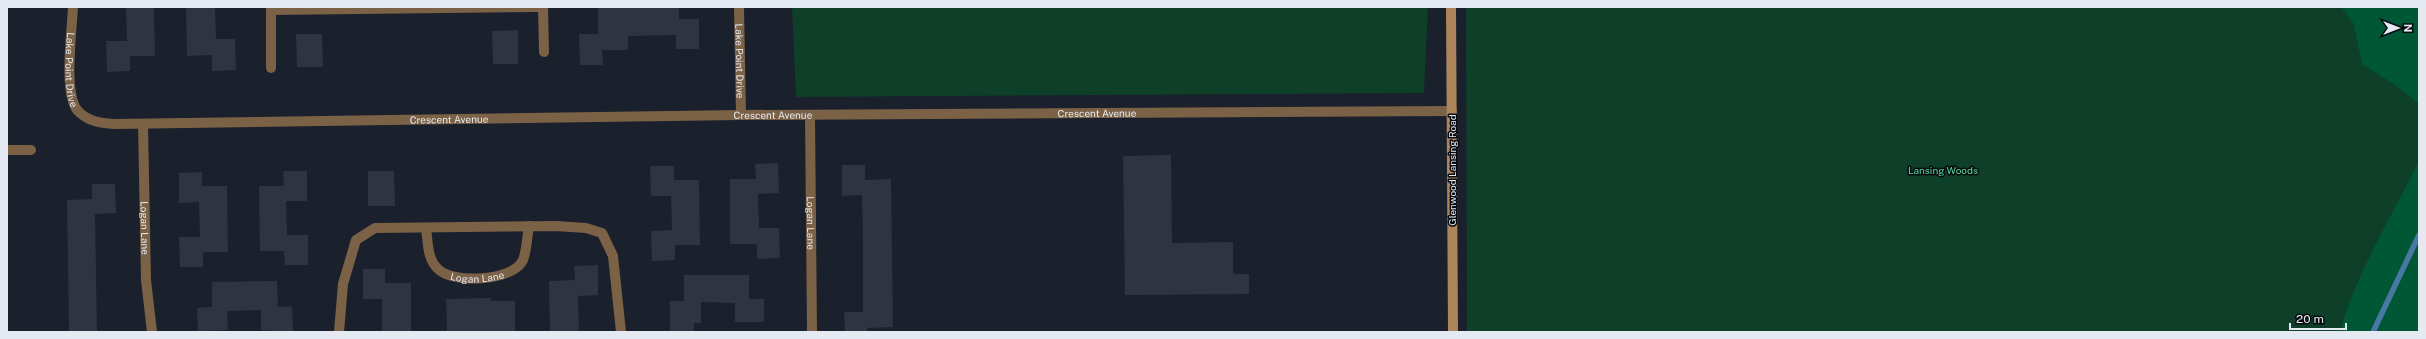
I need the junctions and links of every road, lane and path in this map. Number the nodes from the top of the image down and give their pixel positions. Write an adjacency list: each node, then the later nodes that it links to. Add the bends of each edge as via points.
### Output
1 (73, 7): 12 (street, Lake Point Drive, via 70,93 78,110)
2 (540, 7): 6 (street)
3 (543, 7): 7 (street)
4 (739, 7): 11 (street, Lake Point Drive)
5 (1451, 7): 9 (main road, Glenwood Lansing Road)
6 (271, 9): 8 (street)
7 (544, 52)
8 (272, 68)
9 (1452, 111): 10 (street, Crescent Avenue); 22 (main road, Glenwood Lansing Road)
10 (810, 114): 11 (street, Crescent Avenue); 21 (street, Logan Lane)
11 (741, 115): 13 (street, Crescent Avenue)
12 (94, 123): 13 (street, Crescent Avenue)
13 (143, 124): 18 (street, Logan Lane, via 146,280)
14 (7, 150): 15 (street)
15 (31, 150)
16 (529, 226): 17 (street); 17 (street, Logan Lane, via 524,260 515,270 496,276 471,279 451,277 437,269 430,257); 20 (street, via 586,228 602,233 613,256)
17 (426, 228): 19 (street, via 375,228 356,240 343,284)
18 (152, 332)
19 (339, 332)
20 (621, 332)
21 (812, 332)
22 (1453, 332)

